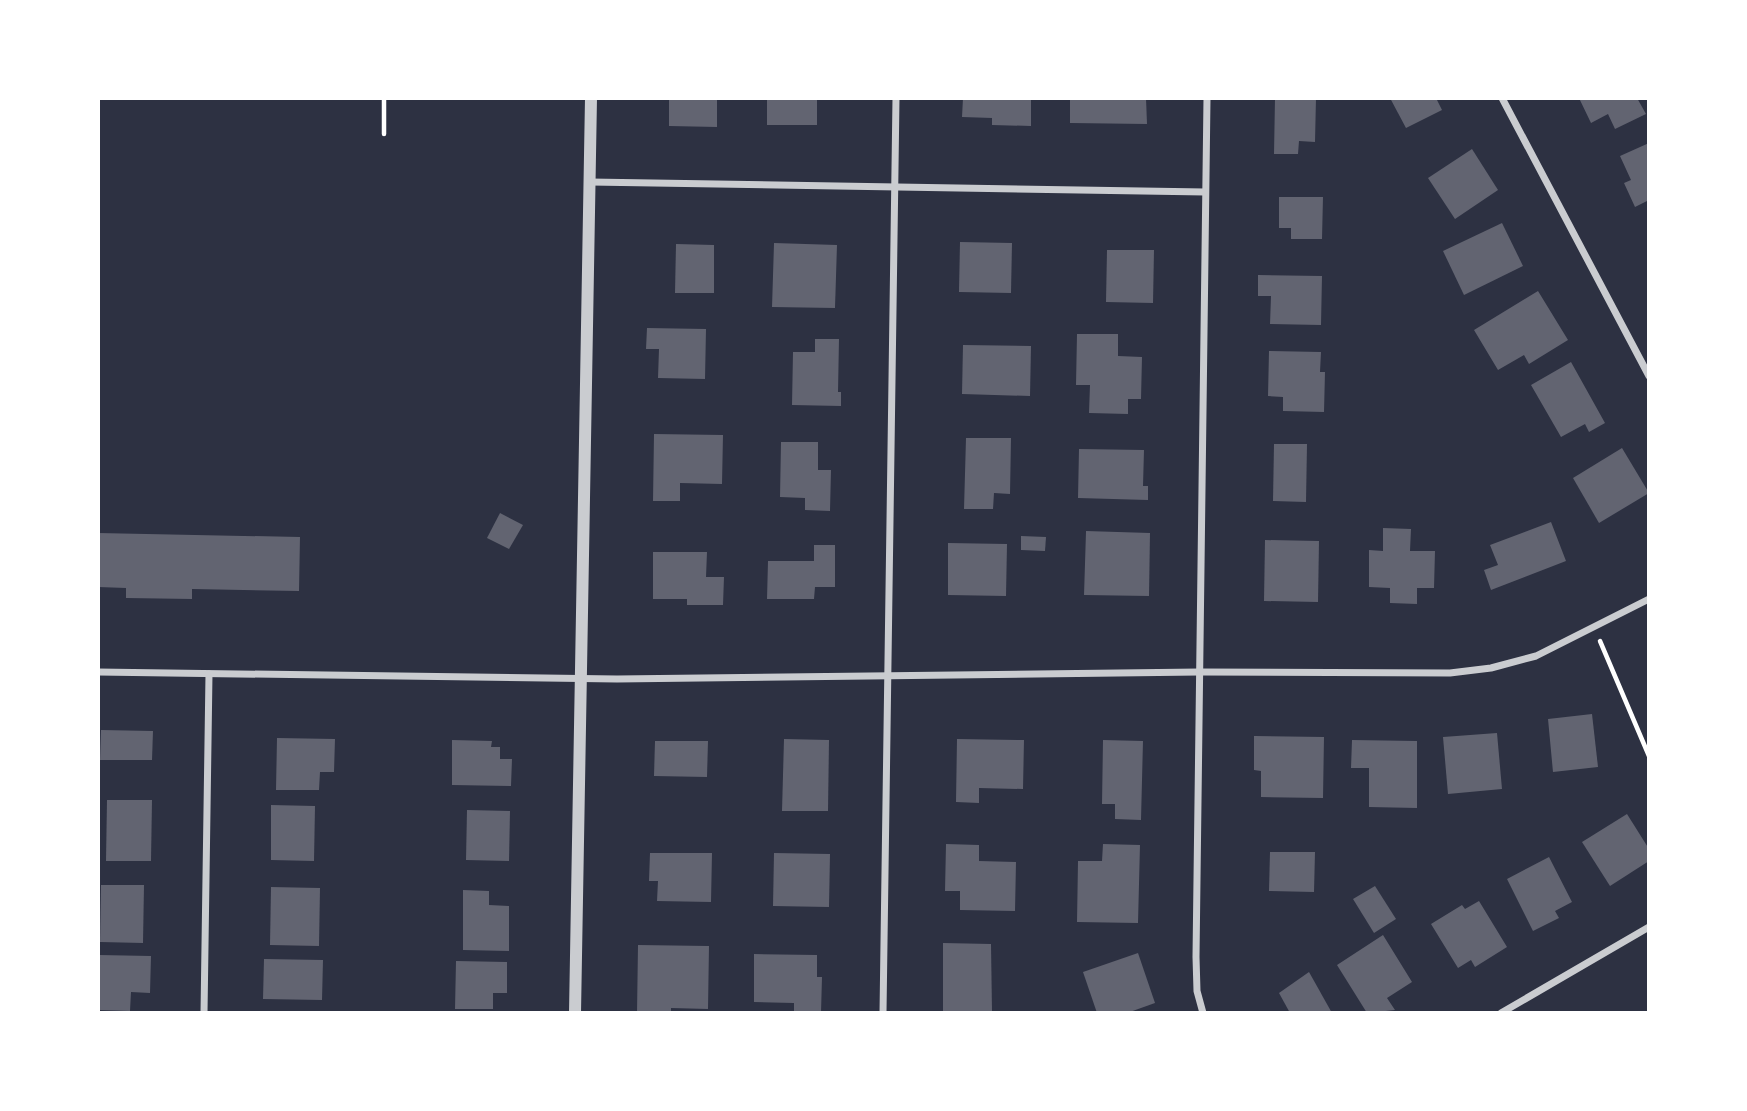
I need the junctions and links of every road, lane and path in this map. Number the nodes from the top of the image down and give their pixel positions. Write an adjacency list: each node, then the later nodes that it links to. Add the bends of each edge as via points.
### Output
1 (384, 98): 6 (path)
2 (591, 98): 7 (street)
3 (896, 98): 8 (street)
4 (1207, 98): 9 (street)
5 (1502, 98): 10 (street)
6 (384, 134)
7 (590, 181): 8 (street); 17 (street)
8 (894, 188): 9 (street); 16 (street)
9 (1205, 192): 14 (street)
10 (1649, 376)
11 (1649, 599): 12 (street)
12 (1595, 629): 14 (street, via 1514,663 1450,673); 18 (path)
13 (98, 672): 15 (street)
14 (1199, 672): 16 (street); 23 (street, via 1196,957)
15 (209, 674): 17 (street); 20 (street)
16 (888, 676): 17 (street); 22 (street)
17 (580, 679): 21 (street)
18 (1649, 756)
19 (1649, 927): 24 (street)
20 (204, 1013)
21 (575, 1013)
22 (883, 1013)
23 (1203, 1013)
24 (1501, 1013)

